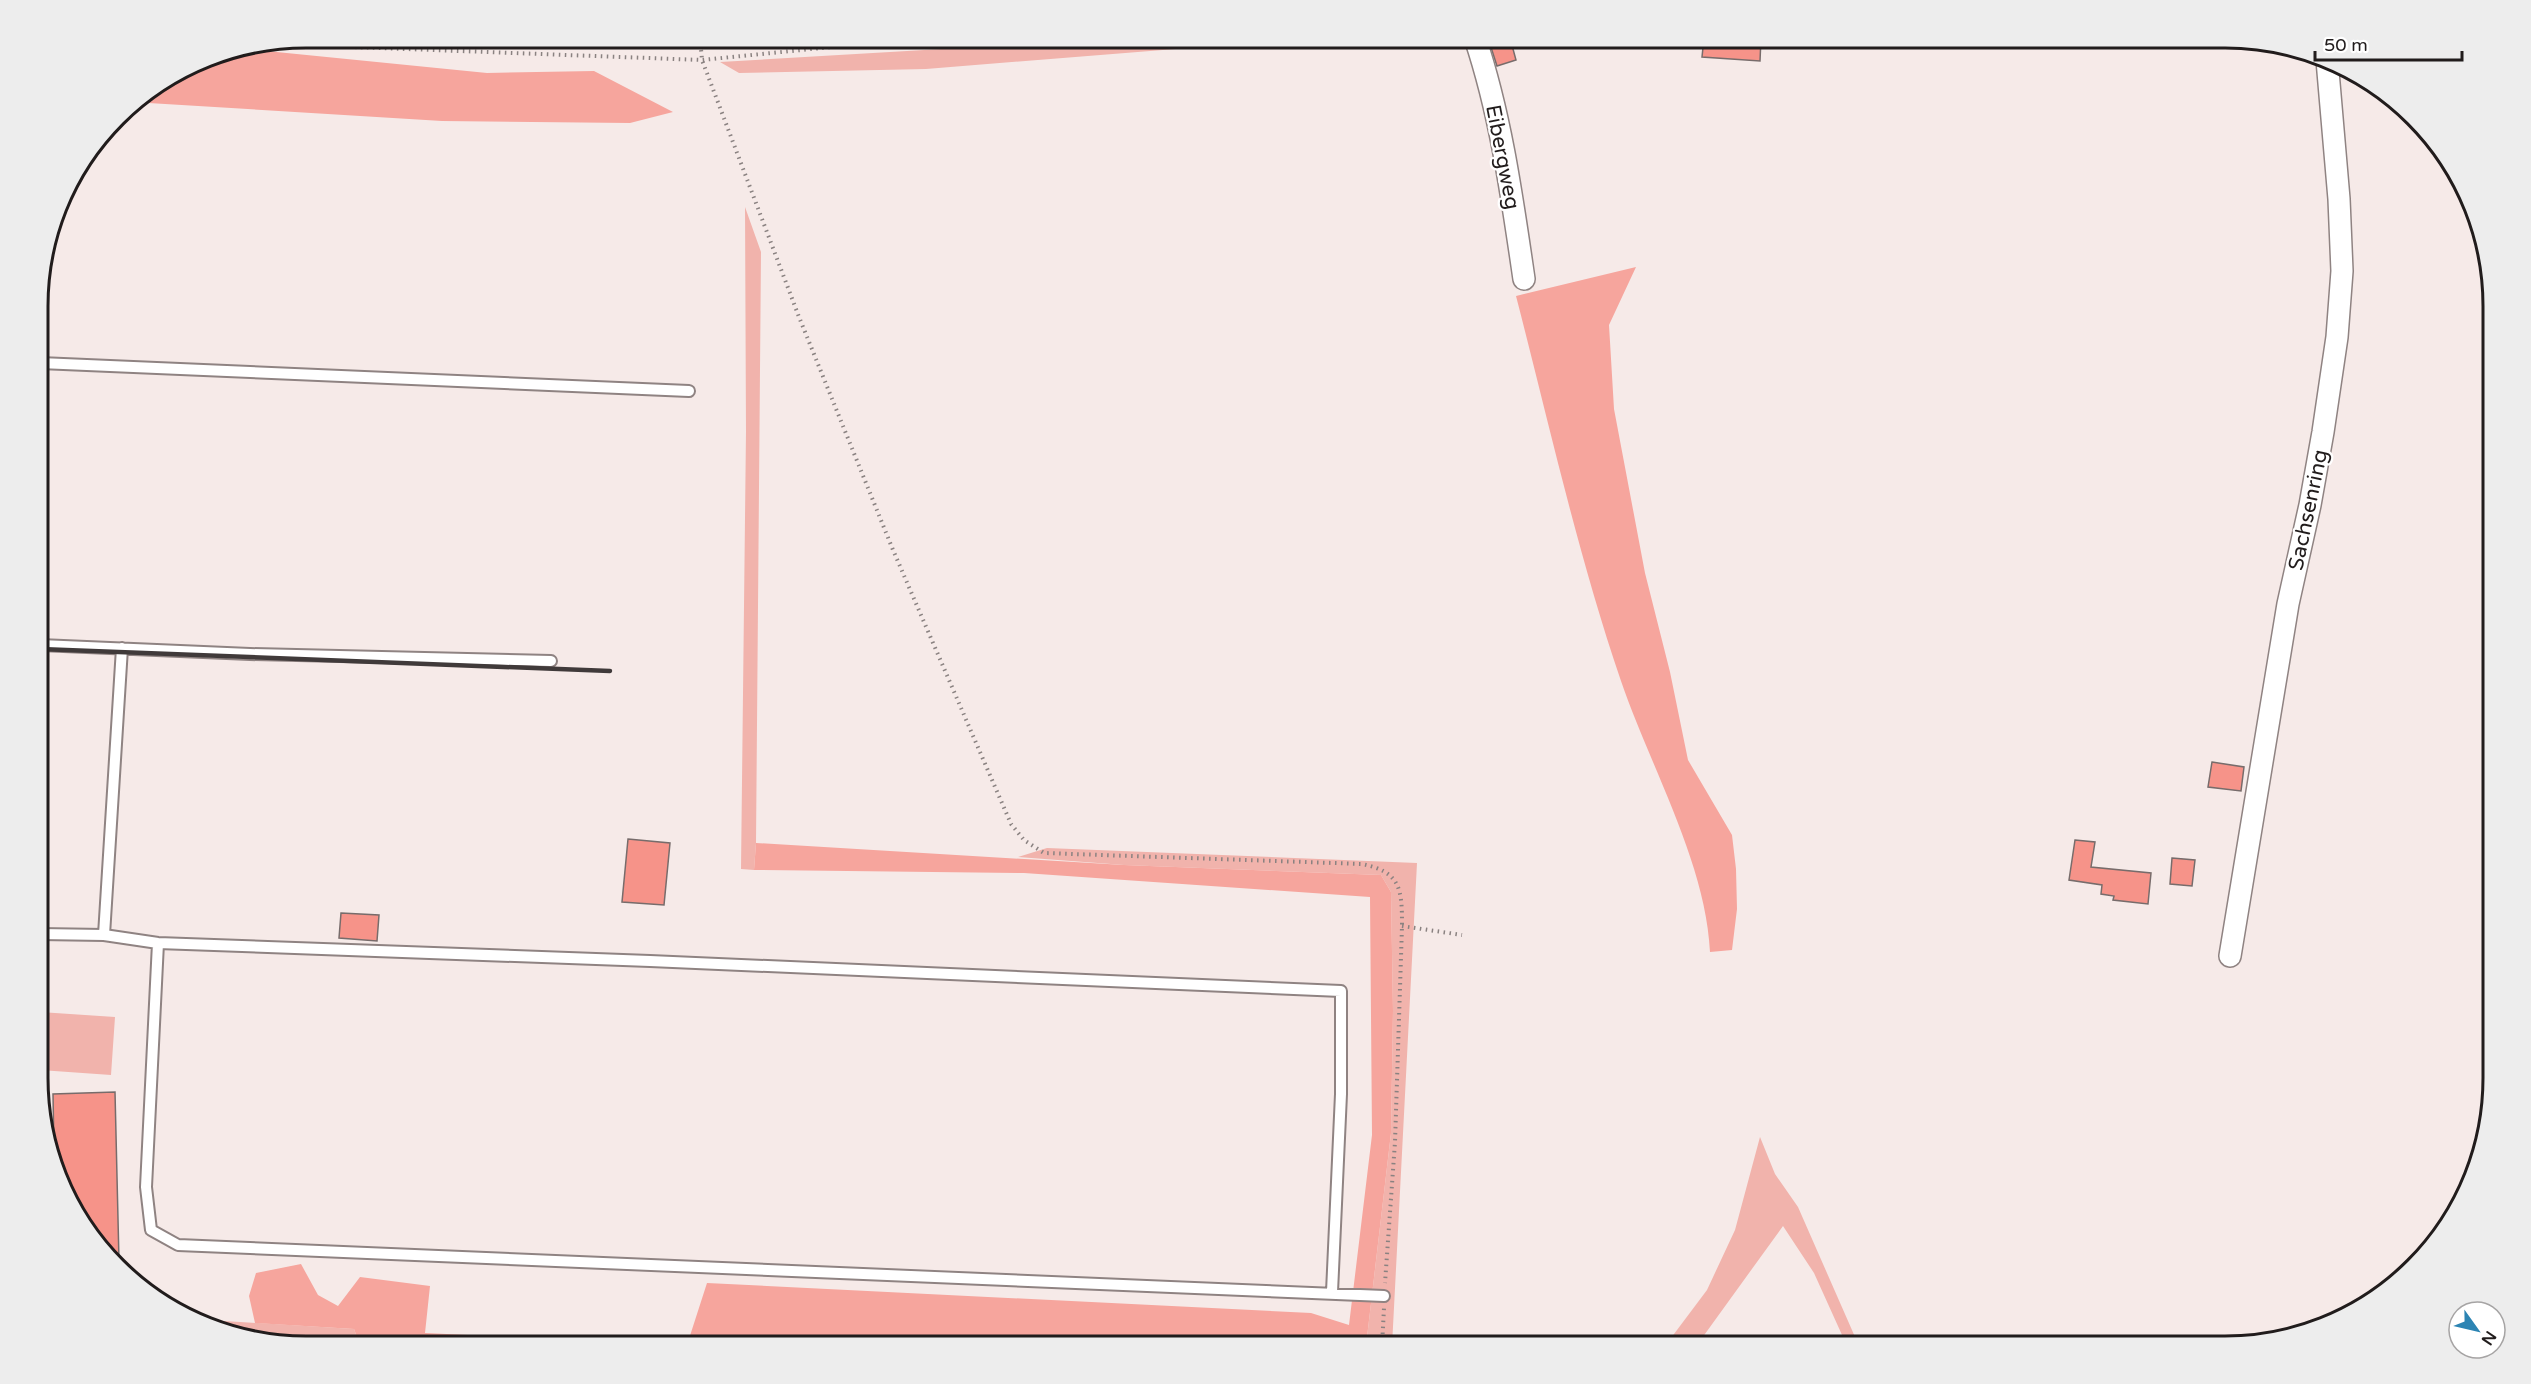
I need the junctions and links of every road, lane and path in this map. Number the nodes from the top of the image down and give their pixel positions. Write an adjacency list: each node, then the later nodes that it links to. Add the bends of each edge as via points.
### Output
1 (379, 48): 5 (path)
2 (701, 48): 5 (path)
3 (821, 48): 5 (path)
4 (1478, 48): 7 (street, Eibergweg, via 1508,170)
5 (702, 60): 13 (path, via 799,317 1011,824 1024,840 1044,853 1362,864 1380,868 1393,876 1400,890)
6 (2328, 70): 18 (street, Sachsenring, via 2342,272 2337,337)
7 (1524, 279)
8 (48, 363): 9 (lane)
9 (689, 391)
10 (48, 645): 11 (lane)
11 (122, 648): 12 (lane); 15 (lane)
12 (550, 661)
13 (1402, 926): 16 (path); 20 (path, via 1395,1143)
14 (48, 934): 15 (lane)
15 (104, 935): 17 (lane)
16 (1462, 935)
17 (158, 943): 19 (lane, via 146,1187 151,1230 178,1245); 19 (lane, via 1341,991 1341,1094)
18 (2230, 956)
19 (1332, 1292): 20 (lane)
20 (1384, 1296): 21 (path)
21 (1382, 1336)

